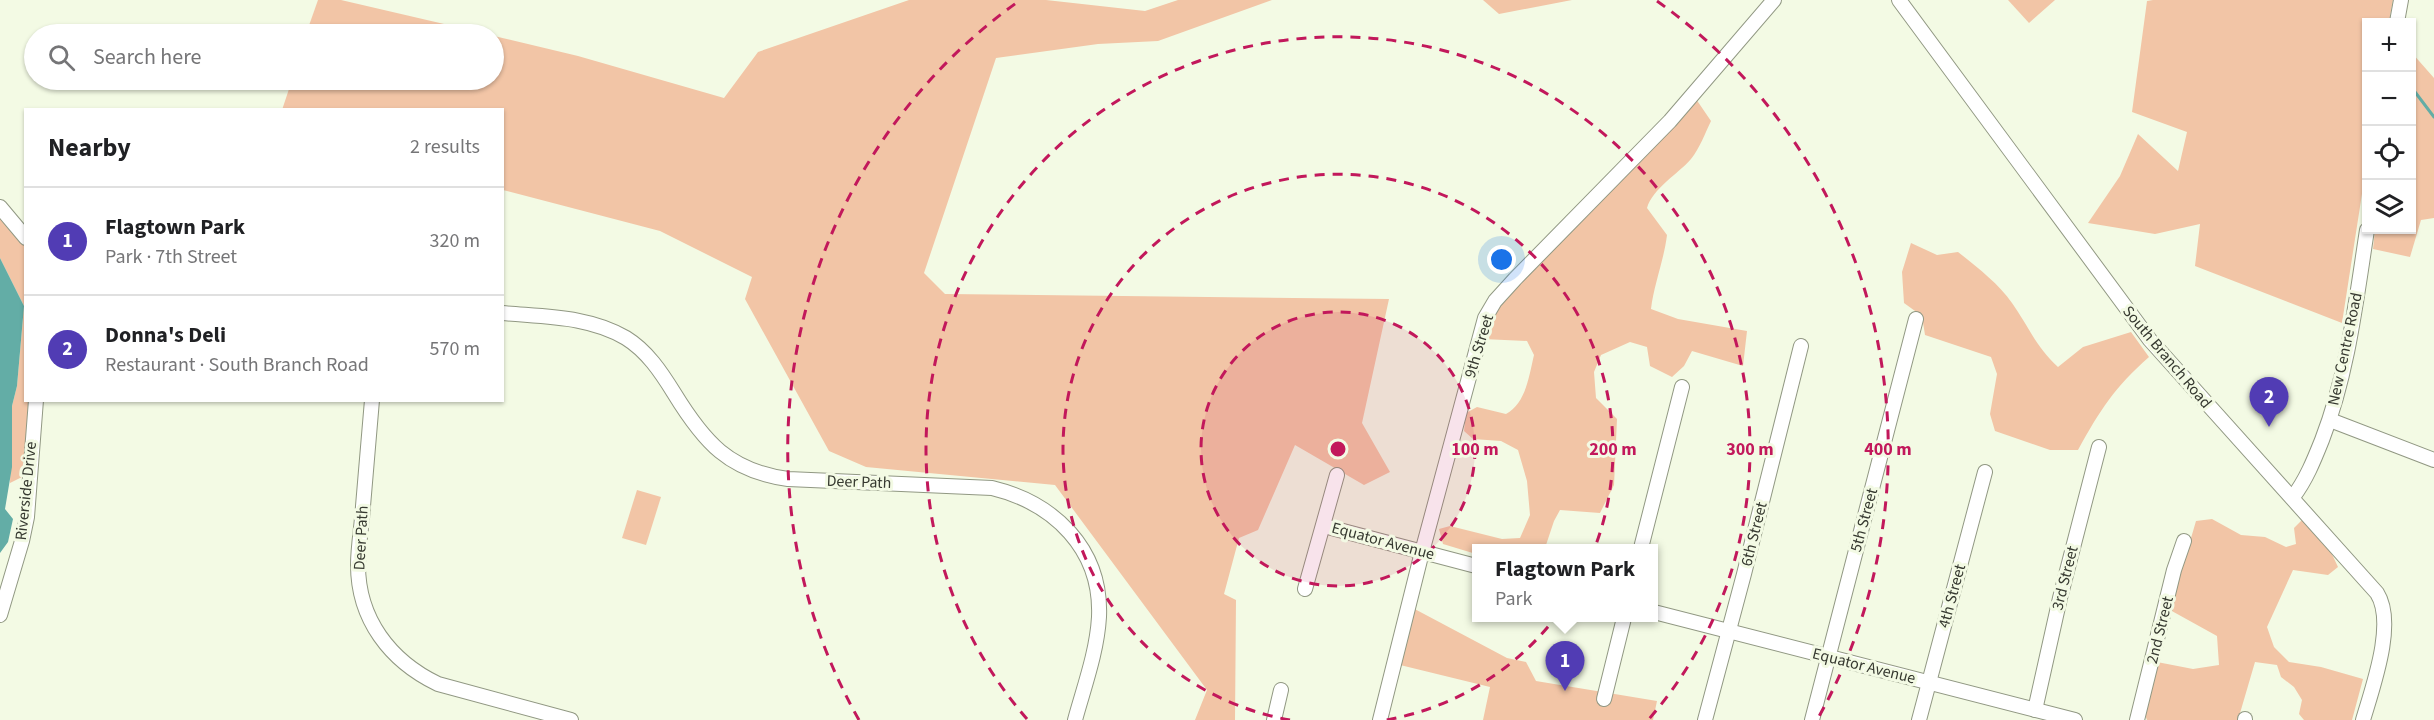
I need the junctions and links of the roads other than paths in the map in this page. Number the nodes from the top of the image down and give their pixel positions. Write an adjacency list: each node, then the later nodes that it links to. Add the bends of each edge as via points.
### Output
1 (1774, 0): 23 (street, 9th Street, via 1670,121 1495,301 1480,335)
2 (1899, 0): 19 (street, South Branch Road, via 2150,340)
3 (2401, 0): 4 (street)
4 (2398, 18)
5 (0, 207): 7 (street)
6 (2366, 234): 14 (street, New Centre Road, via 2344,367)
7 (24, 236)
8 (504, 313): 36 (street, Deer Path, via 592,323 628,339 656,365 702,436 724,456 756,472 788,479 992,488 1040,506 1078,543 1092,572 1099,601 1097,633)
9 (1916, 319): 30 (street, 5th Street)
10 (1801, 346): 29 (street, 6th Street)
11 (1682, 387): 22 (street)
12 (36, 402): 27 (street, Riverside Drive, via 27,517)
13 (372, 402): 35 (street, Deer Path, via 358,565 367,615 376,631 398,659 438,684)
14 (2330, 420): 16 (street); 19 (street, New Centre Road, via 2311,467)
15 (2099, 447): 34 (street, 3rd Street)
16 (2434, 460)
17 (1985, 472): 31 (street, 4th Street)
18 (1336, 475): 20 (street)
19 (2293, 497): 44 (street, South Branch Road, via 2377,593 2383,605 2385,629)
20 (1324, 526): 23 (street, Equator Avenue); 25 (street)
21 (2184, 541): 43 (street, 2nd Street)
22 (1642, 544)
23 (1422, 552): 24 (street, Equator Avenue); 38 (street, 9th Street)
24 (1472, 565)
25 (1305, 589)
26 (1658, 613): 29 (street, Equator Avenue)
27 (0, 615)
28 (1623, 622): 33 (street)
29 (1727, 632): 30 (street, Equator Avenue); 39 (street, 6th Street)
30 (1829, 657): 31 (street, Equator Avenue); 40 (street, 5th Street)
31 (1929, 683): 34 (street, Equator Avenue); 41 (street, 4th Street)
32 (1281, 690): 37 (street)
33 (1604, 699)
34 (2035, 710): 42 (street, Equator Avenue)
35 (571, 720)
36 (1076, 720)
37 (1274, 720)
38 (1380, 720)
39 (1705, 720)
40 (1812, 720)
41 (1919, 720)
42 (2075, 720)
43 (2137, 720)
44 (2363, 720)

